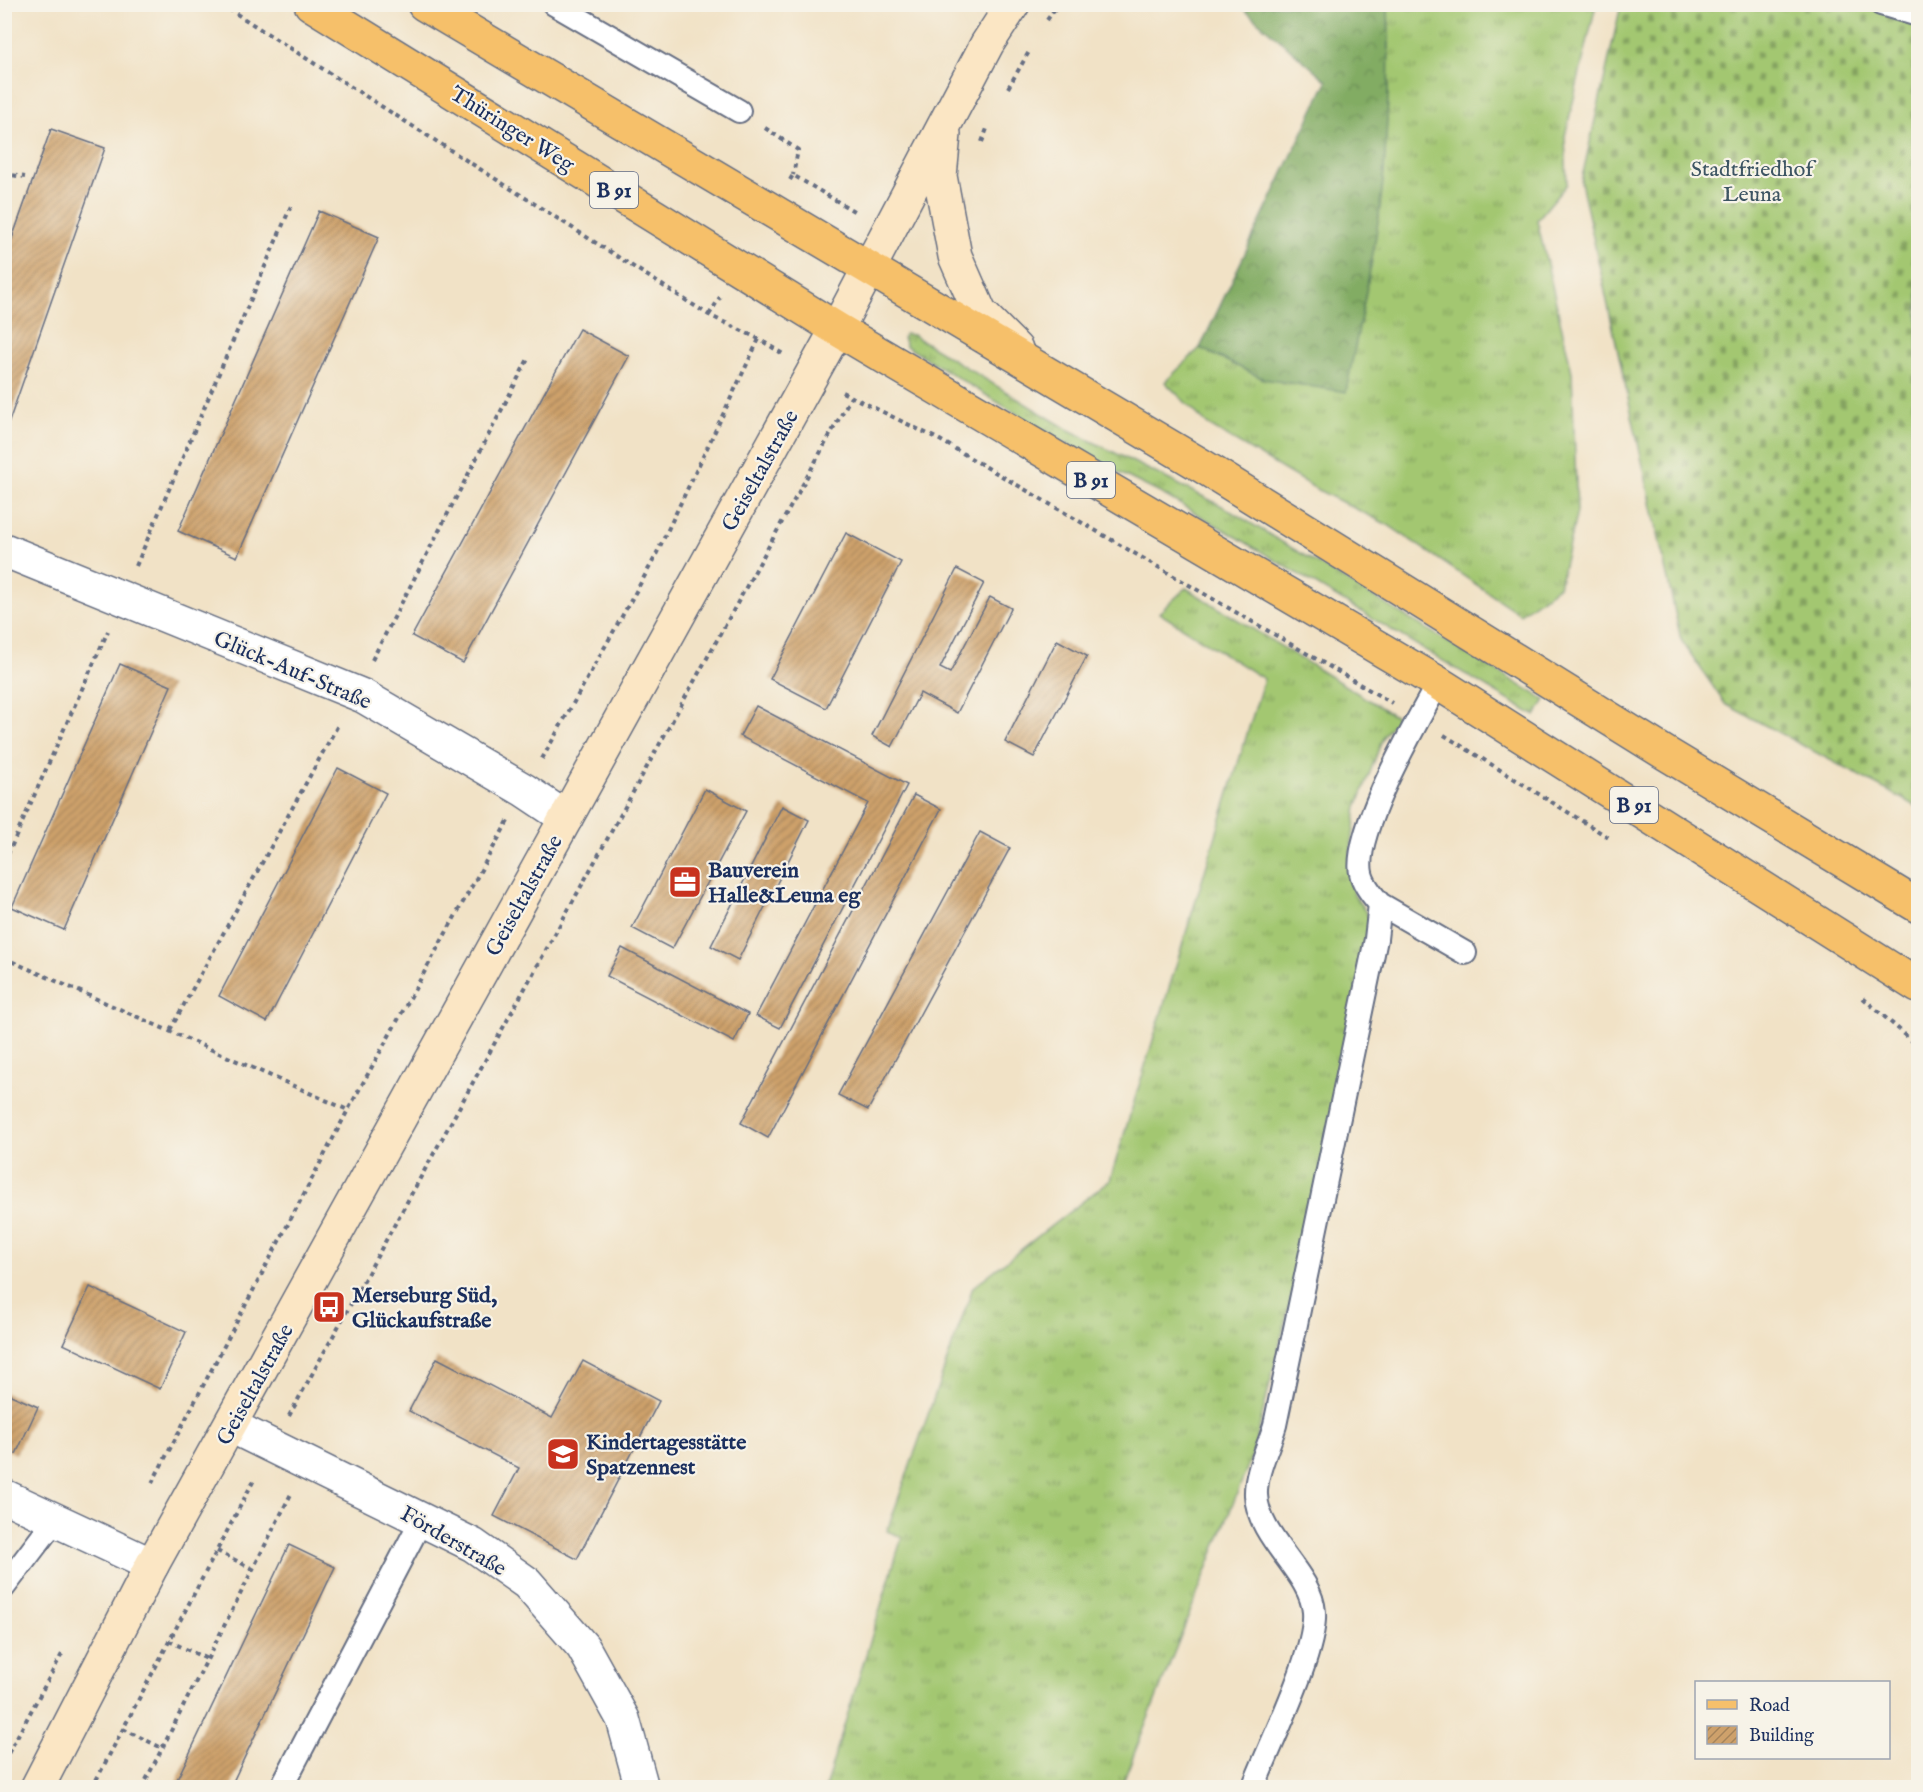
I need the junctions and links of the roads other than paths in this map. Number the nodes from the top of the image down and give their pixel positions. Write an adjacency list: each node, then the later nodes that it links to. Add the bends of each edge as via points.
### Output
1 (311, 4): 10 (main road, Thüringer Weg / B 91)
2 (424, 4): 9 (main road, B 91)
3 (554, 4): 7 (lane)
4 (1013, 4): 8 (street, Geiseltalstraße)
5 (1881, 4): 6 (lane)
6 (1915, 10)
7 (739, 111)
8 (946, 120): 9 (street, Geiseltalstraße); 11 (street, via 940,176 955,256 980,313)
9 (867, 267): 10 (street, Geiseltalstraße); 11 (main road, B 91)
10 (837, 329): 13 (main road, B 91); 14 (street, Geiseltalstraße)
11 (1029, 364): 16 (main road, B 91, via 1204,467)
12 (4, 550): 14 (street, Glück-Auf-Straße, via 363,696)
13 (1438, 683): 15 (lane, via 1373,812 1364,846 1361,872); 18 (main road, B 91)
14 (566, 818): 19 (street, Geiseltalstraße)
15 (1380, 904): 17 (lane); 28 (lane, via 1275,1425 1256,1495 1264,1525 1301,1579 1314,1610 1312,1642)
16 (1918, 906)
17 (1465, 953)
18 (1918, 986)
19 (231, 1426): 21 (street, Förderstraße); 23 (street, Geiseltalstraße)
20 (4, 1496): 22 (street)
21 (422, 1519): 26 (lane); 27 (street, Förderstraße, via 473,1545 527,1583 583,1647 623,1719)
22 (55, 1520): 23 (street); 24 (lane)
23 (152, 1565): 25 (street, Geiseltalstraße)
24 (4, 1587)
25 (37, 1788)
26 (281, 1788)
27 (642, 1788)
28 (1253, 1788)

